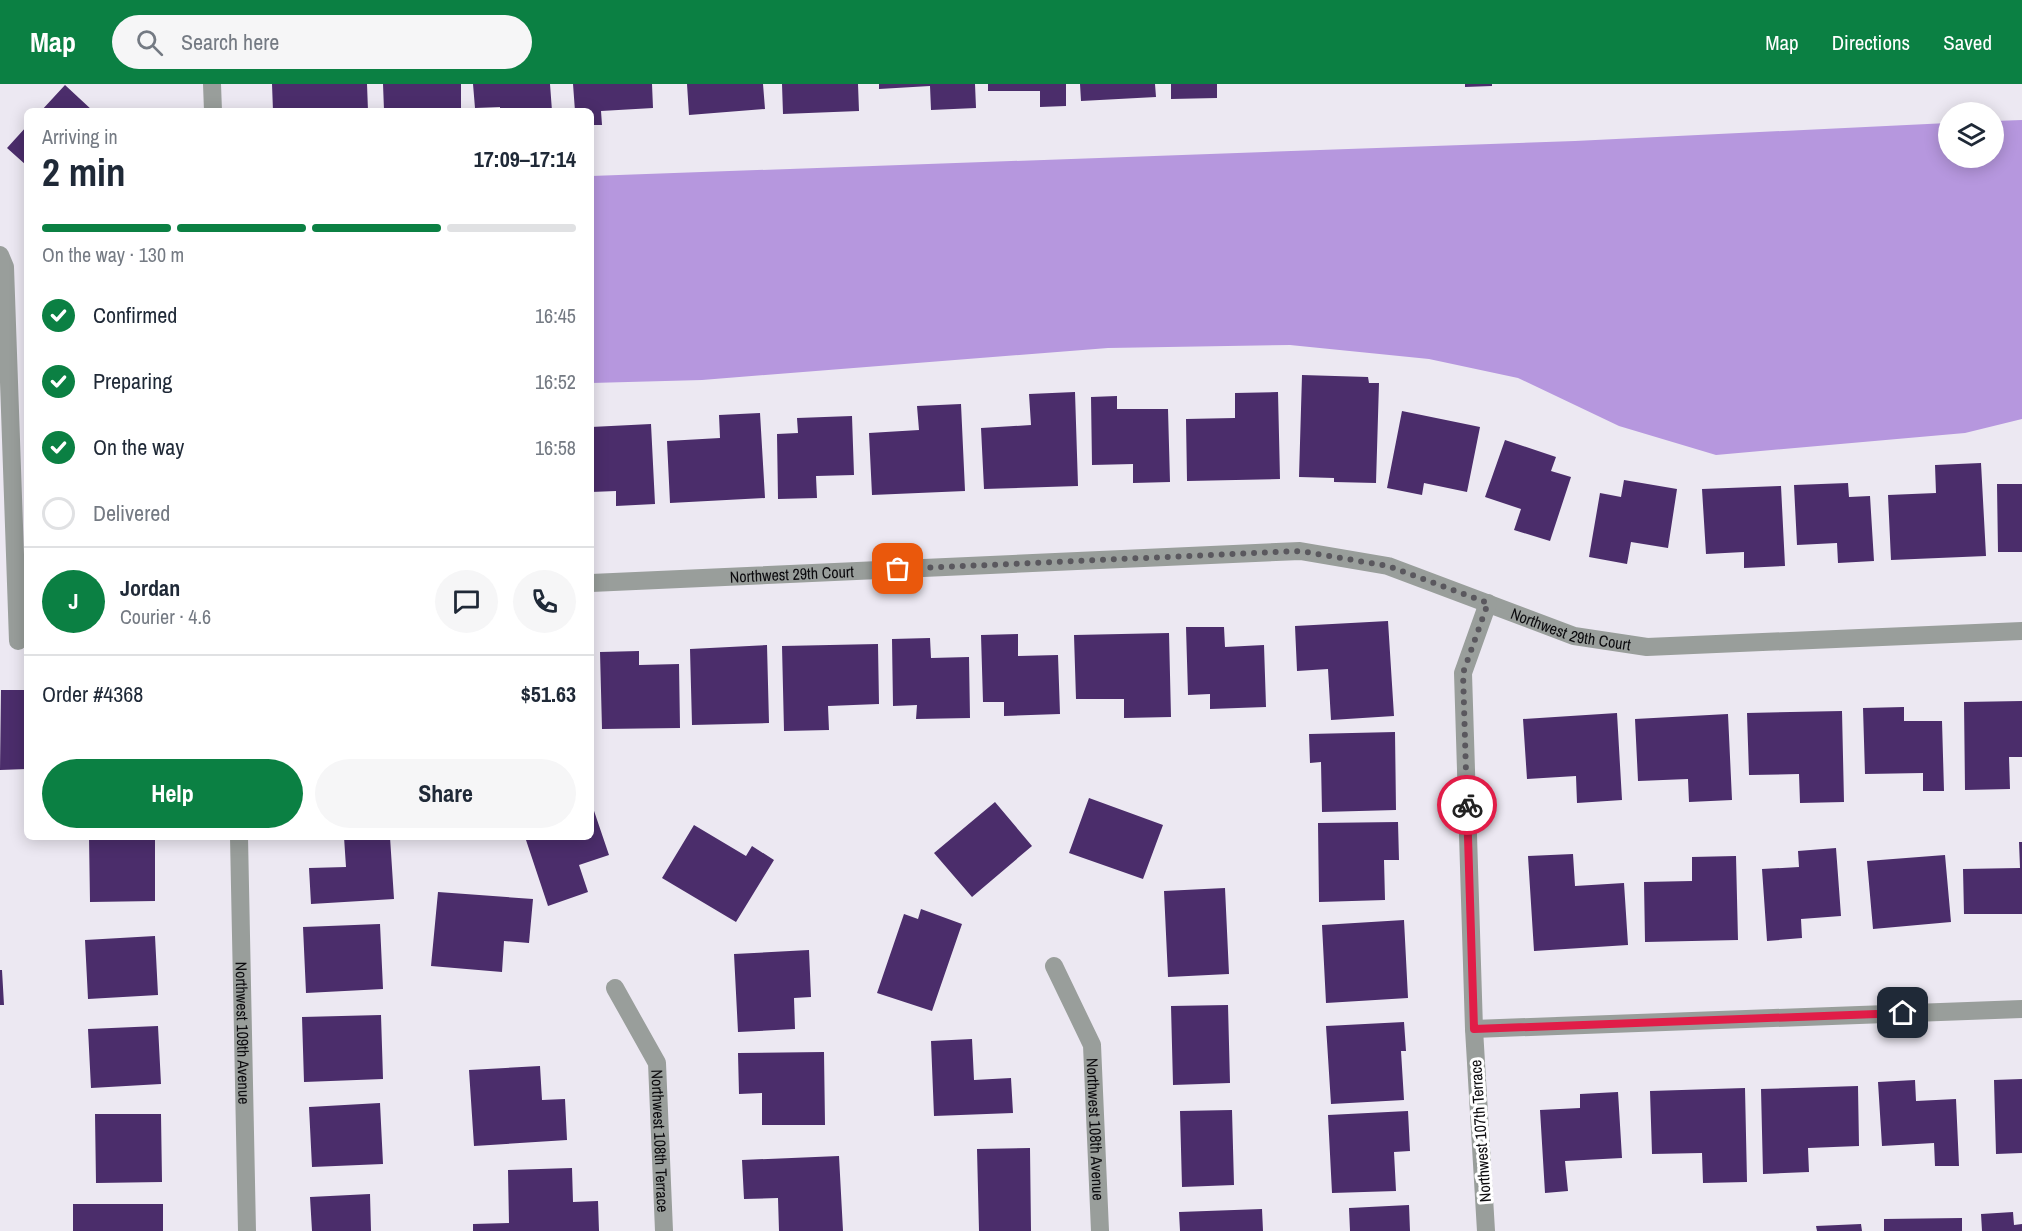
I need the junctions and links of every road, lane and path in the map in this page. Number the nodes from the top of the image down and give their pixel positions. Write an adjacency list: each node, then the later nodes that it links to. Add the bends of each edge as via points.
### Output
1 (212, 84): 2 (street)
2 (213, 108)
3 (0, 255): 7 (street, via 5,267)
4 (594, 583): 5 (street, Northwest 29th Court, via 1300,551 1388,566)
5 (1488, 603): 6 (street, Northwest 29th Court, via 1574,636 1647,647); 12 (street, Northwest 107th Terrace, via 1463,673)
6 (2022, 632)
7 (15, 640)
8 (239, 840): 13 (street, Northwest 109th Avenue)
9 (1054, 966): 15 (street, Northwest 108th Avenue, via 1092,1045)
10 (615, 988): 14 (street, Northwest 108th Terrace, via 657,1063)
11 (2022, 1009): 12 (street)
12 (1474, 1029): 16 (street, Northwest 107th Terrace)
13 (247, 1231)
14 (664, 1231)
15 (1100, 1231)
16 (1486, 1231)

